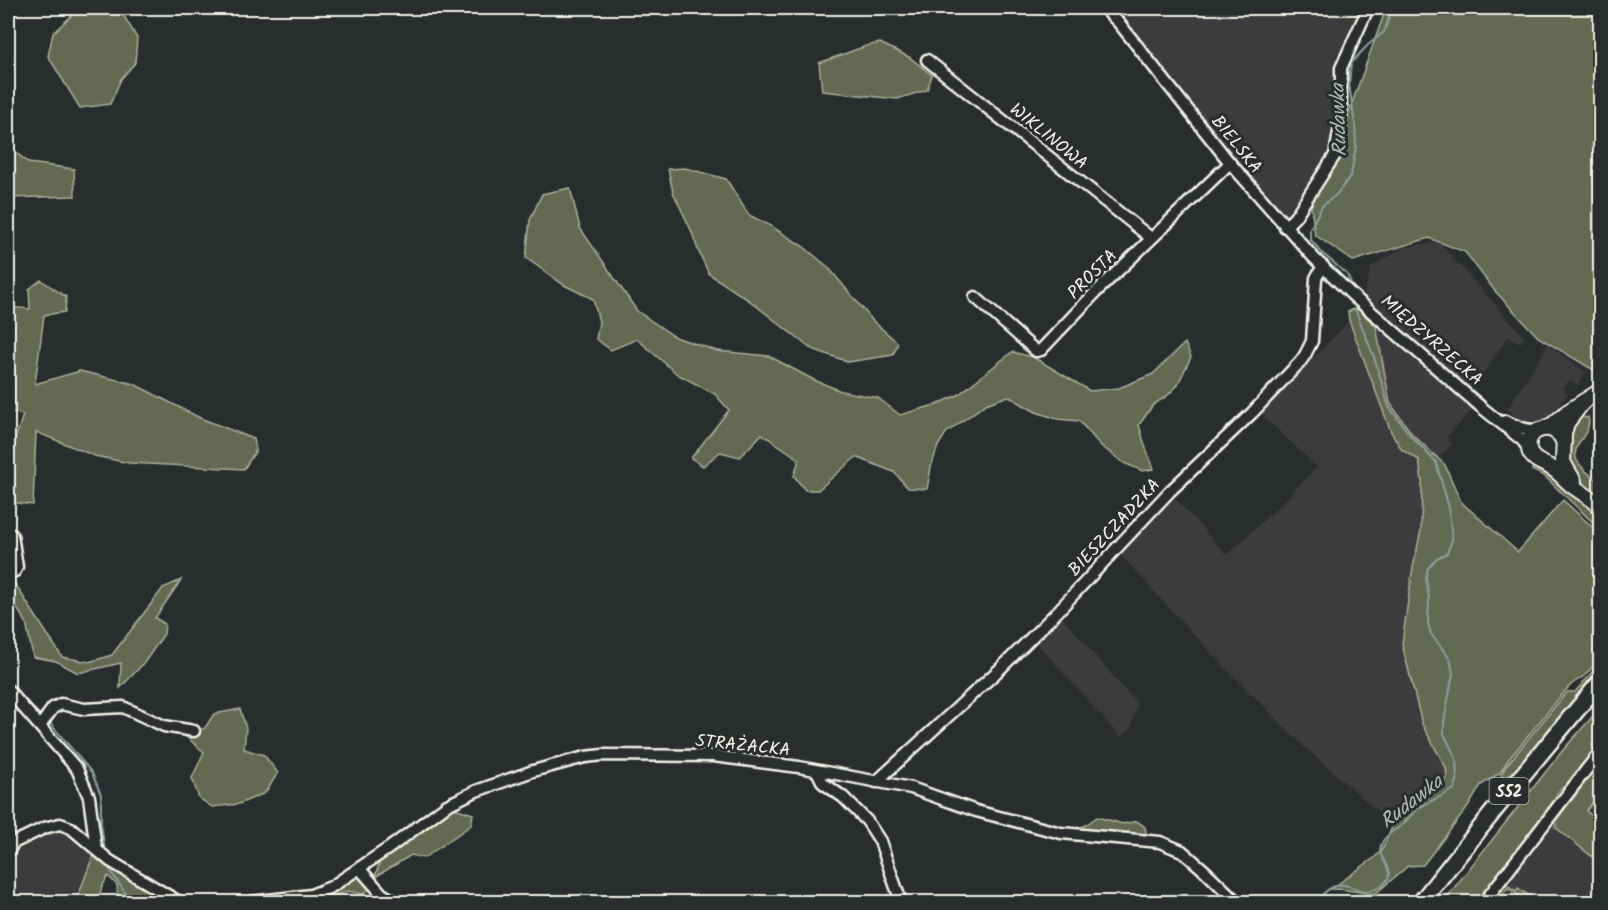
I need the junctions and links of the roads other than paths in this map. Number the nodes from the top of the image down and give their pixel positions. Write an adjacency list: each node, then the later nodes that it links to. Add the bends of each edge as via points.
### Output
1 (1366, 8): 5 (street, via 1341,68 1341,121 1335,155)
2 (1108, 9): 4 (street, BIELSKA)
3 (927, 60): 6 (street, WIKLINOWA)
4 (1230, 163): 5 (street, BIELSKA); 6 (street, PROSTA)
5 (1285, 227): 7 (street, BIELSKA)
6 (1151, 238): 9 (street, PROSTA, via 1041,350 1036,351)
7 (1323, 266): 8 (street, BIELSKA); 28 (street, BIESZCZADZKA, via 1316,278 1312,341 1300,362 1001,668)
8 (1352, 294): 12 (street, MIĘDZYRZECKA)
9 (975, 297)
10 (1600, 391): 11 (main road)
11 (1583, 402): 13 (main road); 14 (main road, via 1567,423)
12 (1489, 413): 13 (street, MIĘDZYRZECKA, via 1524,429); 15 (street, MIĘDZYRZECKA)
13 (1542, 429): 14 (main road, via 1557,431); 15 (main road, via 1531,436)
14 (1564, 446): 16 (main road, via 1554,462); 17 (main road, via 1565,466)
15 (1529, 449): 16 (main road, via 1533,458)
16 (1542, 463): 17 (main road)
17 (1587, 496): 18 (main road)
18 (1600, 506)
19 (12, 536): 20 (street, via 17,567)
20 (8, 572)
21 (1600, 682): 37 (highway, S52)
22 (8, 690): 24 (street)
23 (1600, 697): 38 (highway, S52)
24 (43, 720): 25 (street, via 61,704 84,709 123,707 164,726); 29 (street, via 76,769 89,797)
25 (194, 731)
26 (1600, 752): 39 (street)
27 (817, 771): 28 (street, STRAŻACKA); 31 (street, STRAŻACKA, via 713,756 585,757 514,777 447,805); 35 (street, via 823,783 867,821 880,842)
28 (876, 782): 36 (street, STRAŻACKA, via 911,788 976,811 1061,833 1160,842 1182,851)
29 (96, 848): 30 (street, via 72,828 60,824 13,843); 32 (street, via 110,861)
30 (8, 852)
31 (359, 868): 33 (street, STRAŻACKA, via 311,896); 34 (street, via 382,894)
32 (179, 903)
33 (251, 903)
34 (396, 903)
35 (901, 903)
36 (1237, 903)
37 (1421, 903)
38 (1434, 903)
39 (1484, 903)

